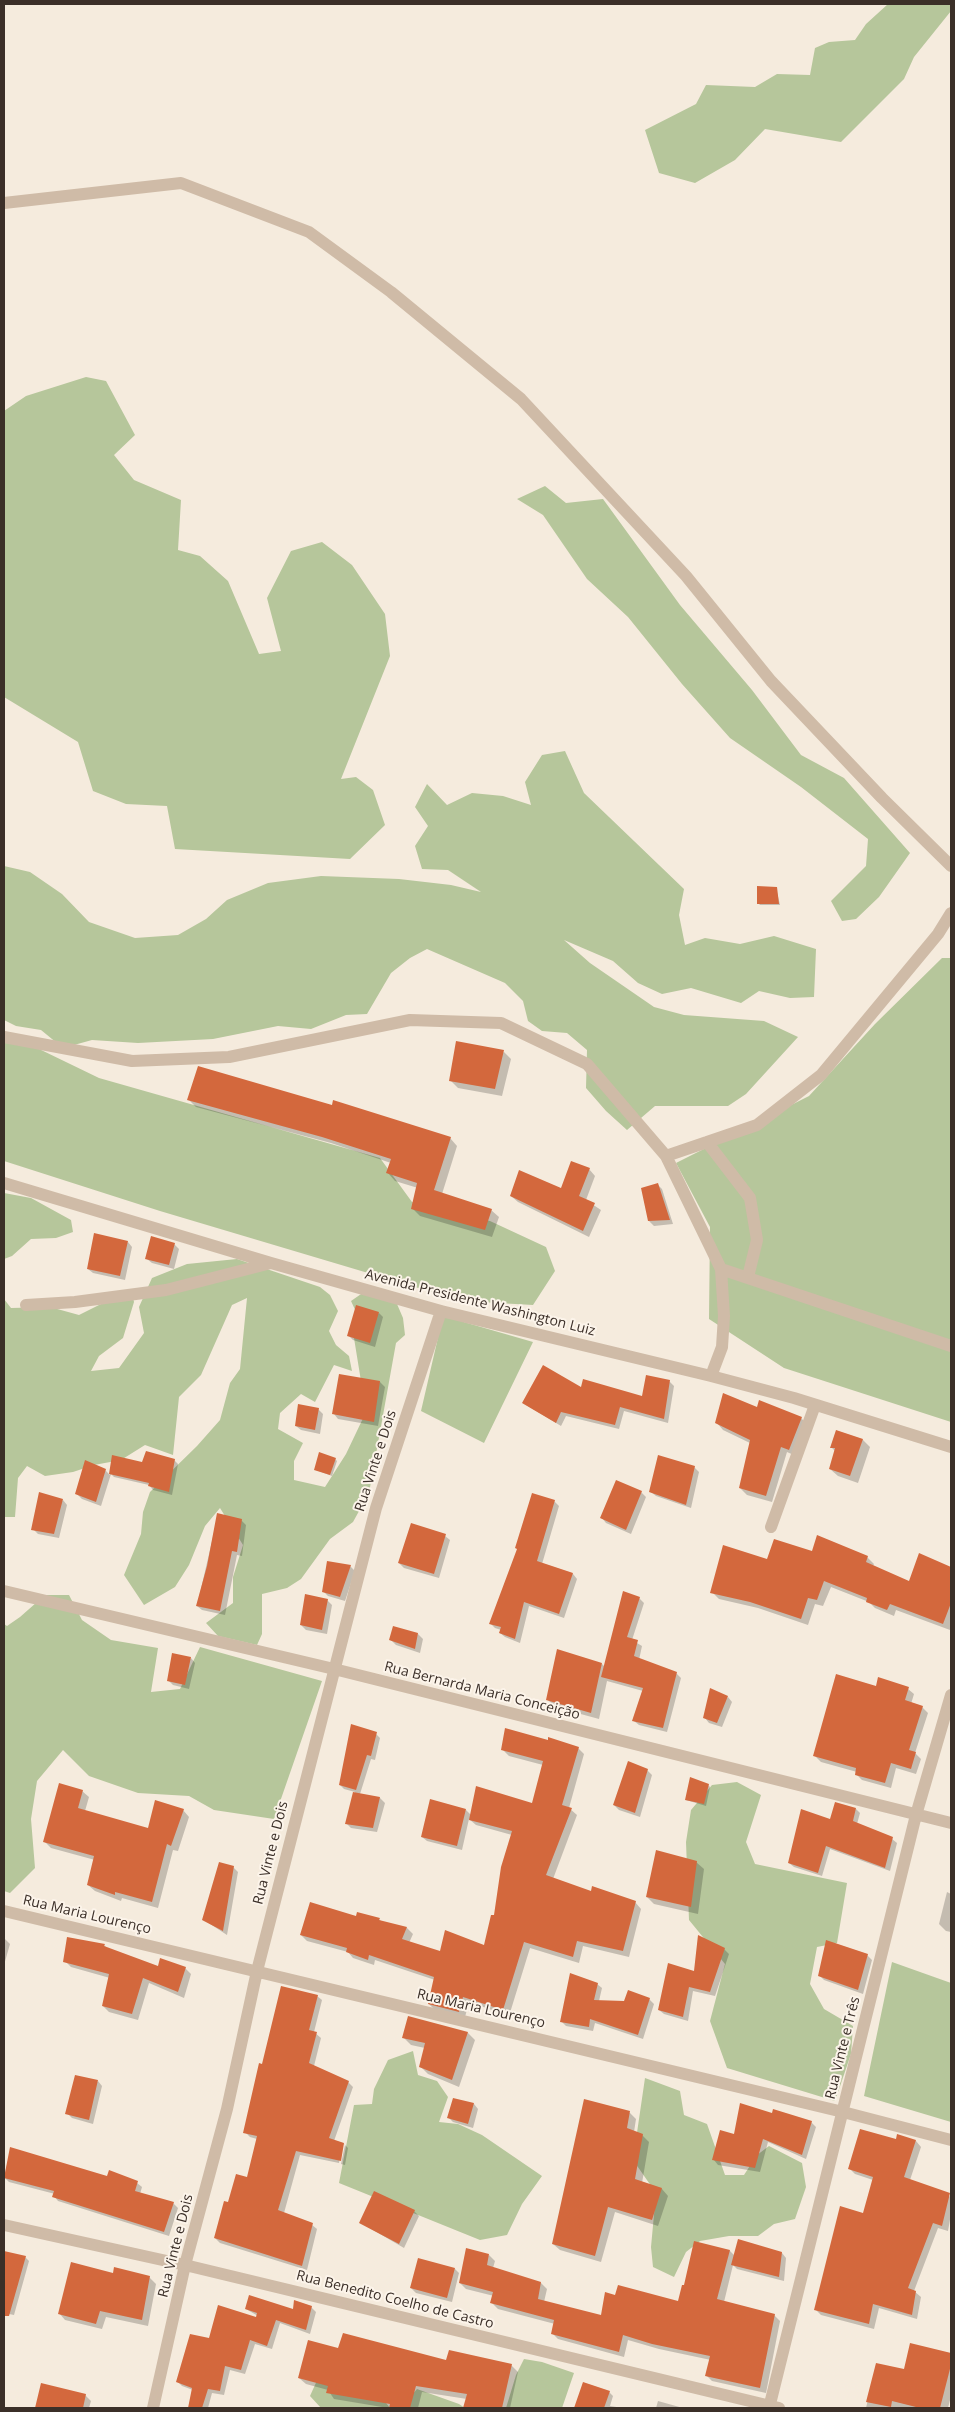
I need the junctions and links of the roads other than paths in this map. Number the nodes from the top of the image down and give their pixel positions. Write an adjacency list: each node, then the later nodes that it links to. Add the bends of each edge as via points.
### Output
1 (4, 203): 2 (street, via 181,183 309,232 391,292 521,399 686,576 771,681)
2 (951, 866)
3 (951, 913): 5 (street, via 938,934 821,1075 757,1125)
4 (4, 1037): 6 (street, via 132,1061 229,1058 410,1020 501,1023 588,1064)
5 (708, 1142): 6 (street); 10 (street, via 750,1198 757,1240)
6 (666, 1156): 9 (street)
7 (4, 1182): 8 (street, Avenida Presidente Washington Luiz)
8 (271, 1264): 11 (street, via 166,1290); 12 (street, Avenida Presidente Washington Luiz)
9 (721, 1269): 10 (street); 14 (street, via 722,1347)
10 (748, 1277): 13 (street)
11 (26, 1305)
12 (441, 1311): 14 (street, Avenida Presidente Washington Luiz); 19 (street, Rua Vinte e Dois, via 376,1508)
13 (951, 1346)
14 (711, 1376): 15 (street, Avenida Presidente Washington Luiz)
15 (815, 1405): 16 (street, Avenida Presidente Washington Luiz); 17 (street)
16 (951, 1447)
17 (772, 1527)
18 (4, 1591): 19 (street, Rua Bernarda Maria Conceição)
19 (334, 1669): 21 (street, Rua Bernarda Maria Conceição); 24 (street, Rua Vinte e Dois)
20 (951, 1695): 21 (street, Rua Vinte e Três)
21 (916, 1815): 22 (street, Rua Bernarda Maria Conceição); 25 (street, Rua Vinte e Três)
22 (951, 1823)
23 (4, 1911): 24 (street, Rua Maria Lourenço)
24 (257, 1971): 25 (street, Rua Maria Lourenço); 28 (street, Rua Vinte e Dois, via 227,2109)
25 (842, 2112): 26 (street, Rua Maria Lourenço); 29 (street, Rua Vinte e Três)
26 (951, 2140)
27 (4, 2225): 28 (street, Rua Benedito Coelho de Castro)
28 (185, 2265): 29 (street, Rua Benedito Coelho de Castro); 30 (street, Rua Vinte e Dois)
29 (772, 2407)
30 (154, 2408)

